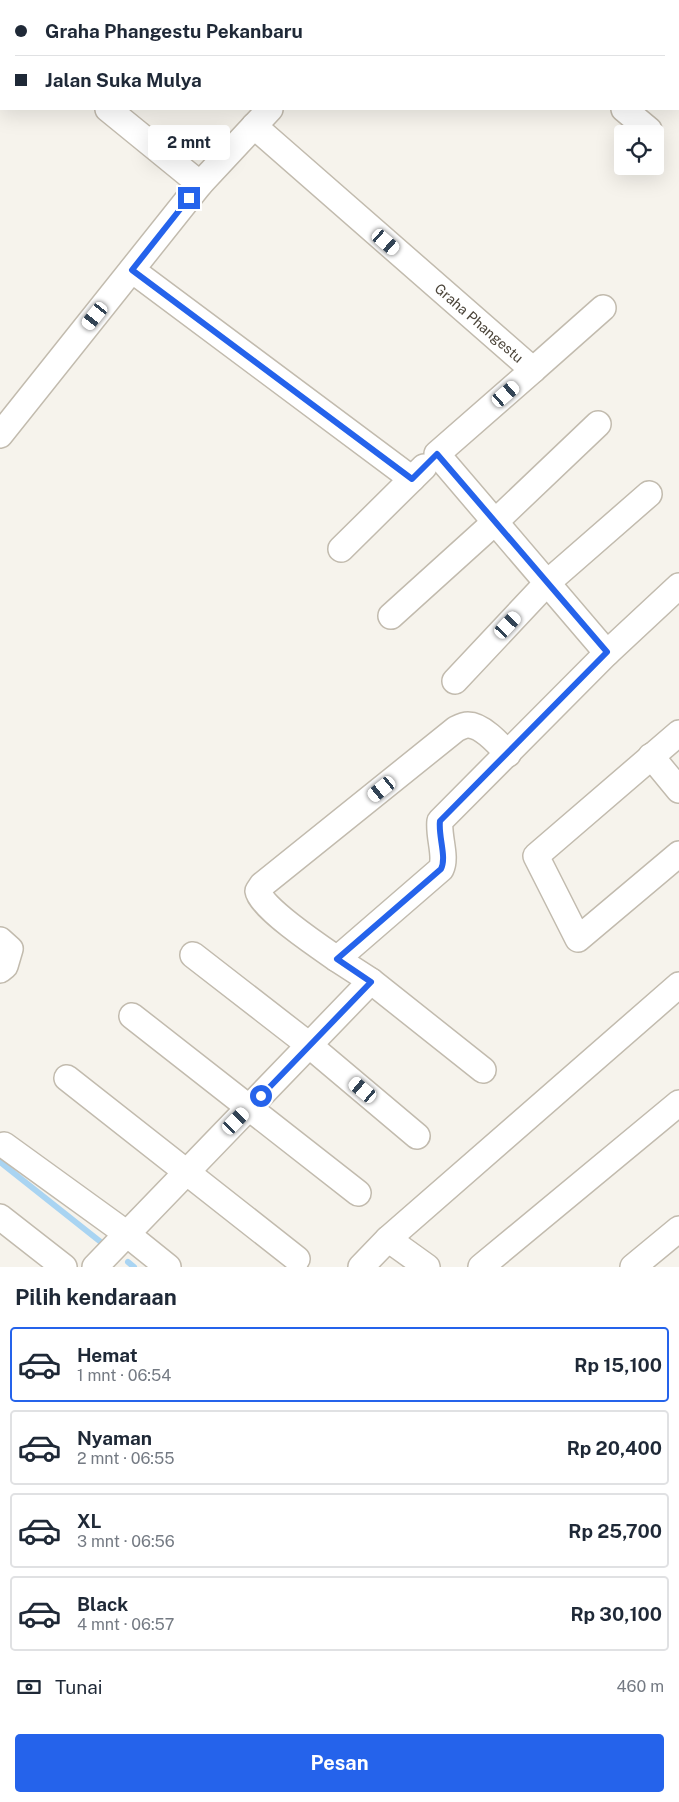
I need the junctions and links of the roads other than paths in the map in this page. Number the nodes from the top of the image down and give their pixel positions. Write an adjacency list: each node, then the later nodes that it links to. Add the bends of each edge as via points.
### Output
1 (109, 110): 5 (street)
2 (625, 110): 4 (street)
3 (262, 118): 5 (street); 8 (street, Graha Phangestu)
4 (643, 125)
5 (200, 184): 6 (street)
6 (132, 270): 10 (street); 12 (street)
7 (603, 308): 8 (street)
8 (533, 370): 11 (street, Graha Phangestu)
9 (598, 424): 14 (street)
10 (0, 434)
11 (437, 454): 12 (street, Graha Phangestu); 14 (street)
12 (412, 479): 15 (street, Graha Phangestu)
13 (649, 494): 16 (street)
14 (495, 522): 16 (street); 18 (street)
15 (341, 549)
16 (547, 583): 19 (street); 20 (street)
17 (679, 586): 19 (street)
18 (391, 616)
19 (607, 652): 22 (street)
20 (455, 681)
21 (679, 732): 23 (street)
22 (508, 754): 28 (street, via 440,821 444,859 441,869); 28 (street, via 474,726 456,728 262,885 259,895 269,907)
23 (651, 756): 24 (street); 25 (street, via 536,856 578,939)
24 (679, 790)
25 (679, 854)
26 (0, 940): 29 (street, via 10,948)
27 (193, 955): 33 (street)
28 (337, 959): 30 (street)
29 (0, 970)
30 (371, 982): 33 (street); 34 (street)
31 (679, 985): 45 (street)
32 (132, 1016): 37 (street)
33 (309, 1045): 37 (street); 38 (street)
34 (483, 1070)
35 (67, 1078): 40 (street)
36 (679, 1103): 52 (street)
37 (249, 1108): 40 (street); 41 (street)
38 (417, 1136)
39 (4, 1145): 44 (street)
40 (186, 1172): 44 (street); 46 (street)
41 (358, 1193)
42 (0, 1217): 48 (street)
43 (679, 1229): 53 (street)
44 (124, 1237): 47 (street); 49 (street)
45 (388, 1239): 50 (street); 51 (street)
46 (297, 1259)
47 (98, 1264)
48 (64, 1267)
49 (168, 1267)
50 (361, 1267)
51 (427, 1267)
52 (481, 1267)
53 (633, 1267)

